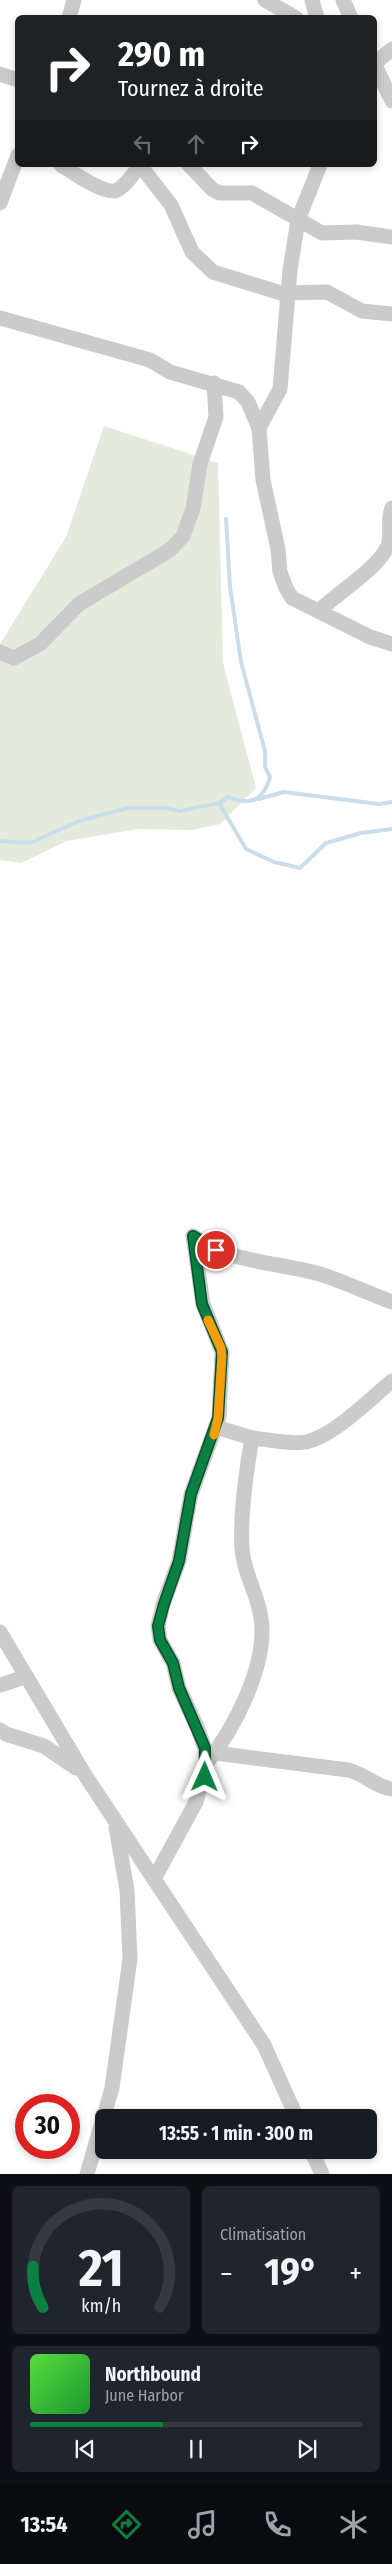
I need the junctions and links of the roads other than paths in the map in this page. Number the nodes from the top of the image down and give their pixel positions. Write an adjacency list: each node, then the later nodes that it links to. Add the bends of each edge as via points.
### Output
1 (74, 0): 2 (street); 5 (street)
2 (80, 0)
3 (265, 0): 6 (street)
4 (312, 0): 7 (street)
5 (70, 15)
6 (291, 15)
7 (316, 15)
8 (392, 49): 9 (street)
9 (377, 62)
10 (377, 68): 13 (street)
11 (0, 74): 12 (street)
12 (15, 79)
13 (392, 101)
14 (15, 163): 20 (street)
15 (65, 167): 16 (street, via 104,189 114,191)
16 (138, 167)
17 (142, 167): 23 (street, via 165,196 185,241 206,268)
18 (191, 167): 21 (street, via 212,190 252,193)
19 (319, 167): 21 (street)
20 (0, 203)
21 (298, 220): 22 (street, via 322,233 356,232); 23 (street)
22 (392, 237)
23 (287, 294): 24 (street, via 327,292 362,311); 27 (street, via 280,389)
24 (392, 314)
25 (0, 318): 26 (street, via 150,360 170,372)
26 (214, 383): 27 (street, via 245,396); 31 (street, via 216,418 200,464 187,527 178,543 79,604 36,648 14,658)
27 (259, 428): 29 (street, via 264,480 280,572 292,598)
28 (392, 508): 29 (street, via 390,542 385,550)
29 (320, 610): 30 (street)
30 (392, 644)
31 (0, 652)
32 (392, 1302): 34 (street, via 319,1274 226,1254 193,1236 202,1304 222,1352)
33 (392, 1382): 35 (street, via 318,1437 305,1442)
34 (216, 1427): 35 (street); 40 (street, via 191,1494 179,1561 158,1626 160,1640 173,1663 179,1688)
35 (252, 1438): 40 (street, via 242,1550 260,1613 262,1644 244,1701)
36 (0, 1632): 37 (street)
37 (25, 1677): 38 (street); 41 (street)
38 (0, 1685)
39 (0, 1730): 41 (street, via 44,1746)
40 (211, 1759): 42 (street, via 348,1770 380,1788); 44 (street, via 196,1802)
41 (85, 1775): 43 (street)
42 (392, 1789)
43 (115, 1820): 44 (street); 47 (street, via 127,1890 130,1959 112,2088)
44 (154, 1879): 45 (street, via 264,2044)
45 (293, 2109)
46 (315, 2159): 48 (street)
47 (87, 2174)
48 (322, 2174)

